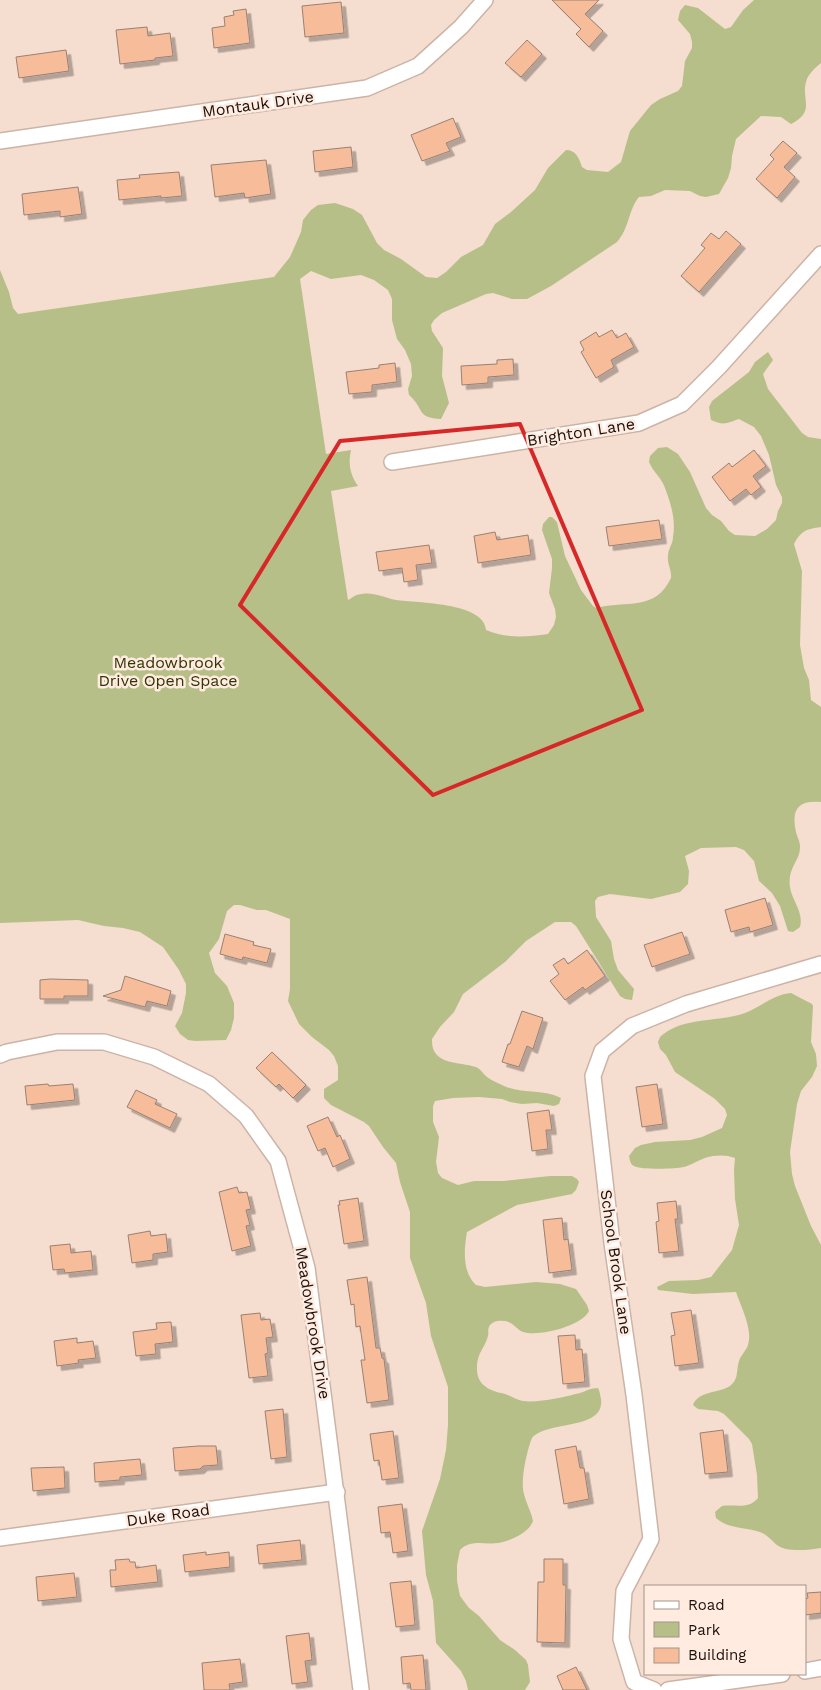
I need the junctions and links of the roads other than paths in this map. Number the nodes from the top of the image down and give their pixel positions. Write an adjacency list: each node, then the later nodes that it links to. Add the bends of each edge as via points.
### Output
1 (485, 0): 2 (street, Montauk Drive, via 418,66 367,88)
2 (0, 141)
3 (821, 254): 4 (street, Brighton Lane, via 682,404 639,423)
4 (392, 462)
5 (821, 964): 13 (street, School Brook Lane, via 686,1004 632,1026 602,1051 593,1076 651,1539 624,1591 621,1639 634,1682)
6 (0, 1055): 7 (street, Meadowbrook Drive, via 57,1042 104,1042 154,1057 209,1084 246,1116 278,1160 307,1268)
7 (337, 1492): 8 (street, Duke Road); 12 (street, Meadowbrook Drive)
8 (0, 1538)
9 (821, 1668): 10 (street)
10 (806, 1670)
11 (775, 1675): 14 (street)
12 (362, 1690)
13 (654, 1690)
14 (668, 1690)

